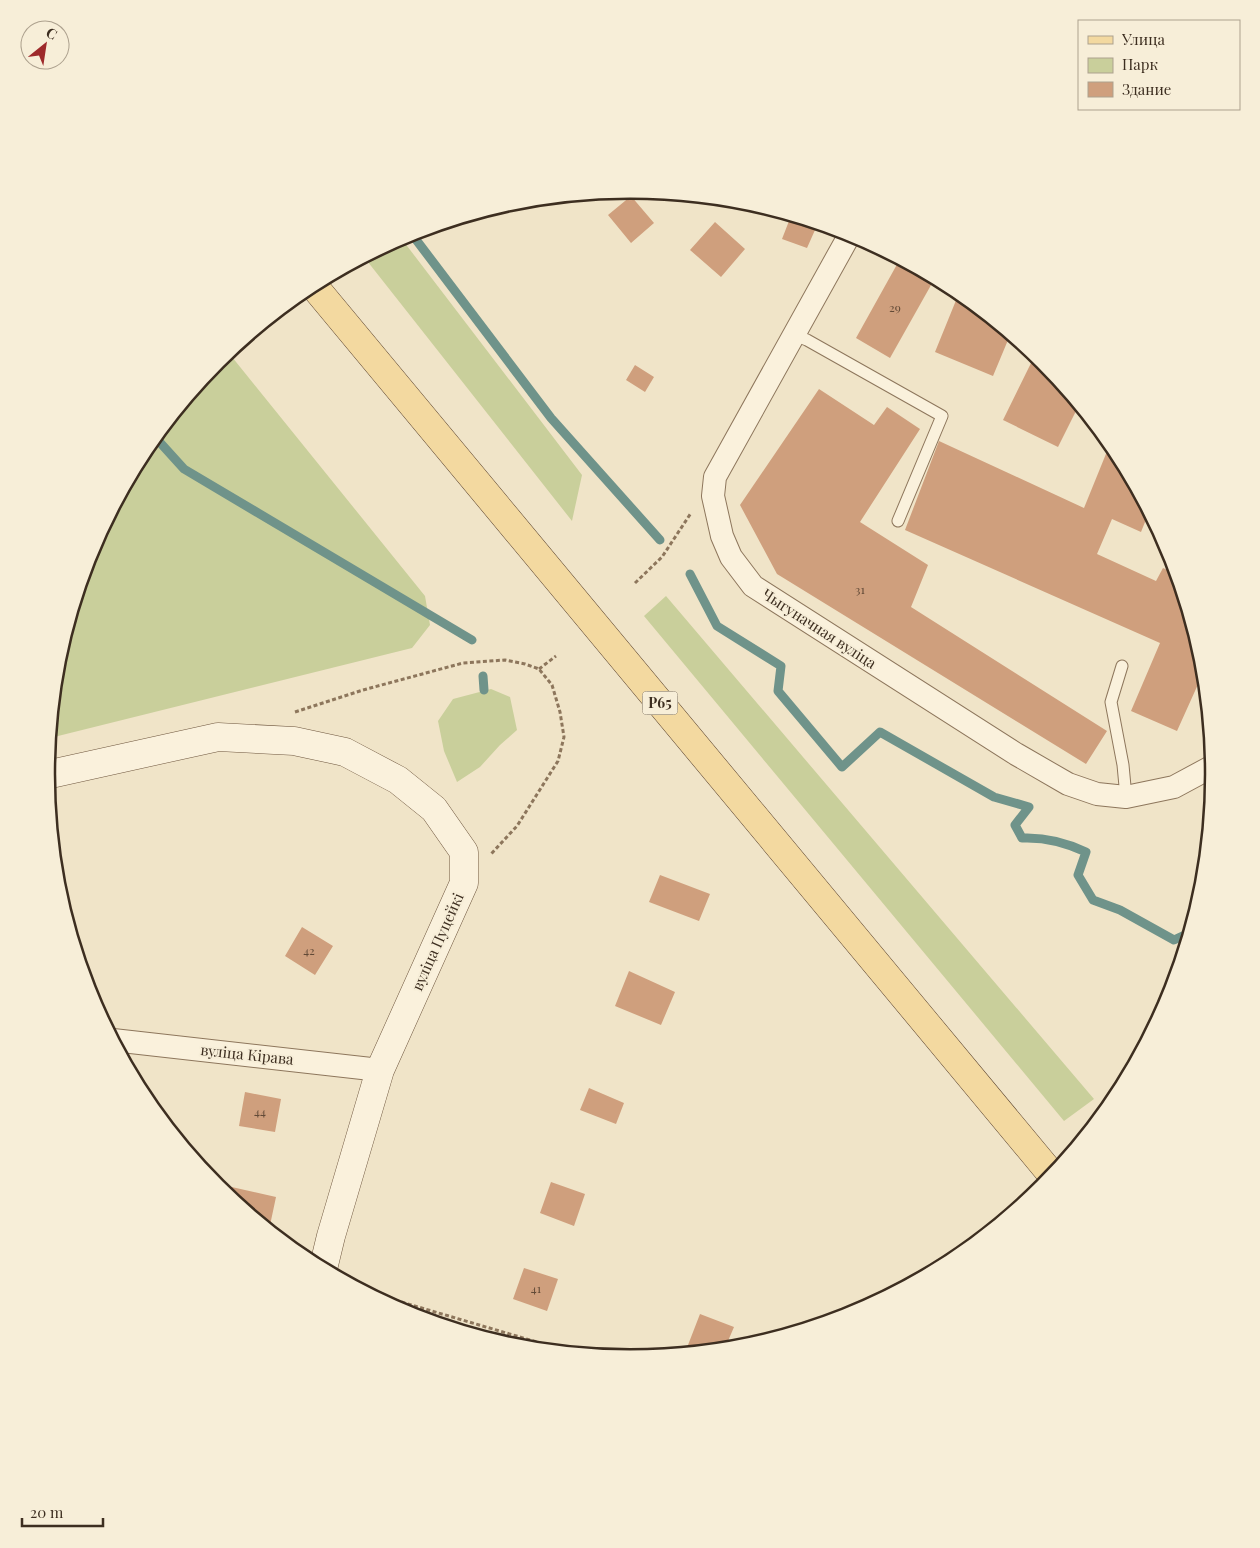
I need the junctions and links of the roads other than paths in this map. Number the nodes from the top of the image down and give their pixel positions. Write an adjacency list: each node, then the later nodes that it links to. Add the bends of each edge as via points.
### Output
1 (846, 241): 3 (street, Чыгуначная вуліца)
2 (318, 291): 11 (main road, Р65)
3 (794, 335): 4 (lane, via 942,416); 8 (street, Чыгуначная вуліца, via 715,477 713,496 722,536 731,557 753,586 1016,754 1068,784 1097,794)
4 (898, 521)
5 (1122, 666): 8 (lane, via 1111,702)
6 (1205, 770): 8 (street, Чыгуначная вуліца, via 1174,787)
7 (55, 773): 10 (street, вуліца Пуцейкі, via 218,737 294,741 344,752 398,780 434,809 464,852 464,883)
8 (1126, 796)
9 (121, 1041): 10 (street, вуліца Кірава)
10 (380, 1070): 12 (street, вуліца Пуцейкі)
11 (1047, 1169)
12 (325, 1261)

